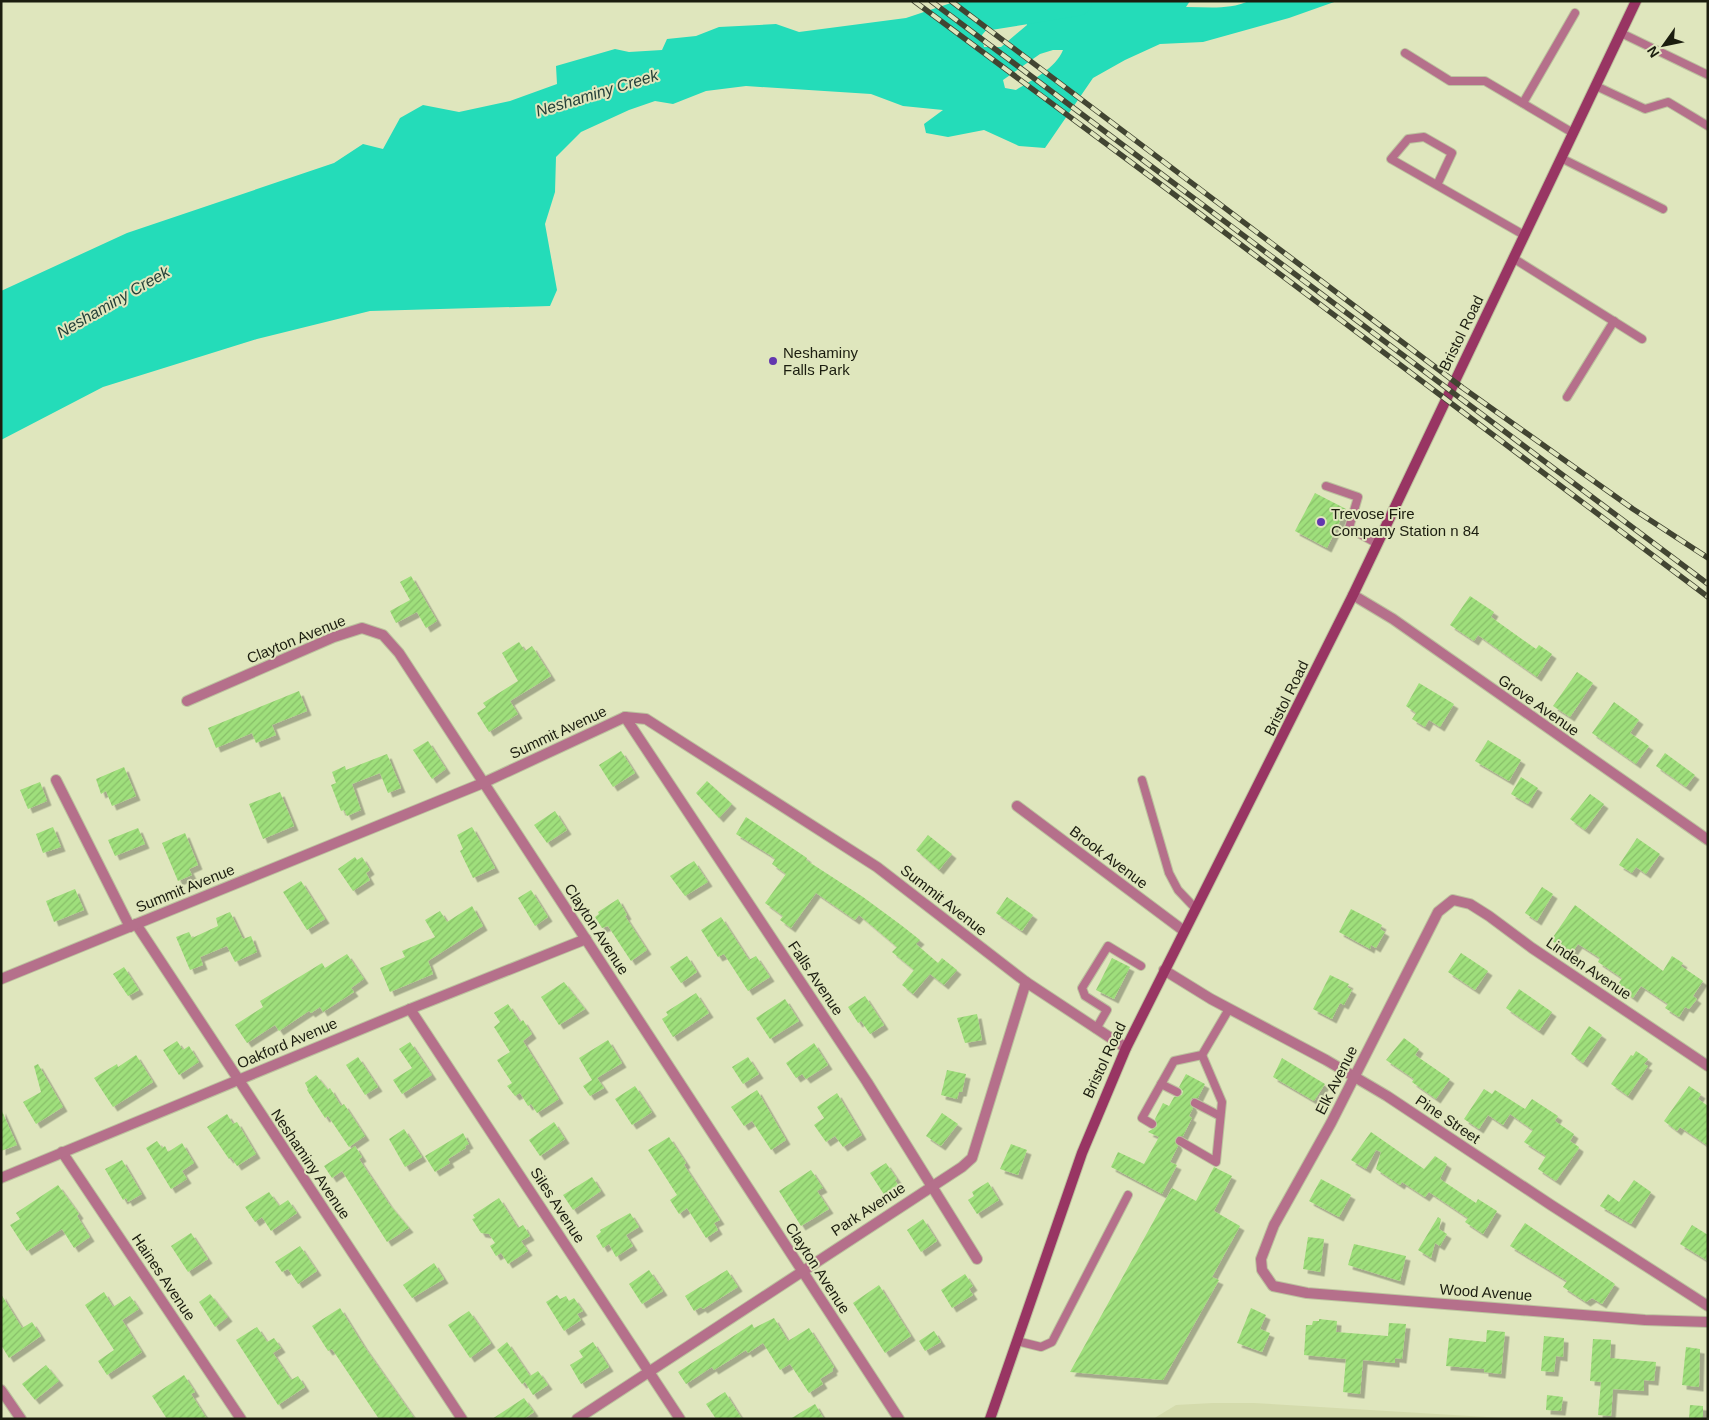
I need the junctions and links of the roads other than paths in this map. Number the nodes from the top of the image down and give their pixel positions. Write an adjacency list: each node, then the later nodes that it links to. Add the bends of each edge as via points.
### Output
1 (1636, 1): 3 (main road, Bristol Road)
2 (1575, 12): 7 (lane)
3 (1621, 32): 5 (lane); 6 (main road, Bristol Road)
4 (1404, 53): 7 (lane, via 1450,81 1485,81)
5 (1708, 75)
6 (1596, 86): 8 (lane, via 1645,108 1668,102); 9 (main road, Bristol Road)
7 (1523, 103): 9 (lane)
8 (1708, 126)
9 (1573, 133): 10 (main road, Bristol Road)
10 (1561, 158): 12 (lane); 13 (main road, Bristol Road)
11 (1436, 185): 11 (lane, via 1391,158 1408,139 1424,137 1452,153); 13 (lane)
12 (1663, 209)
13 (1524, 235): 14 (main road, Bristol Road)
14 (1513, 258): 15 (lane); 19 (main road, Bristol Road)
15 (1614, 321): 16 (lane); 17 (lane)
16 (1642, 339)
17 (1567, 397)
18 (1326, 486): 19 (lane, via 1358,497 1350,528)
19 (1376, 543): 20 (main road, Bristol Road)
20 (1353, 595): 27 (street, Grove Avenue, via 1393,619); 29 (main road, Bristol Road)
21 (186, 701): 25 (street, Clayton Avenue, via 362,628 383,635 399,653)
22 (625, 717): 25 (street, Summit Avenue); 36 (street, Summit Avenue, via 646,719 877,867); 53 (street, Falls Avenue)
23 (56, 780): 30 (street, Neshaminy Avenue)
24 (1142, 780): 29 (lane, via 1169,873 1178,890)
25 (484, 782): 30 (street, Summit Avenue); 32 (street, Clayton Avenue)
26 (1017, 806): 31 (street, Brook Avenue)
27 (1708, 840)
28 (1453, 900): 42 (street, Linden Avenue, via 1470,904 1489,916); 43 (street, Elk Avenue, via 1438,912)
29 (1196, 908): 31 (main road, Bristol Road)
30 (133, 925): 35 (street, Summit Avenue); 44 (street, Neshaminy Avenue)
31 (1184, 931): 34 (main road, Bristol Road)
32 (586, 939): 37 (street, Oakford Avenue); 56 (street, Clayton Avenue)
33 (1141, 966): 39 (lane, via 1108,946 1082,988 1085,996 1107,1010)
34 (1164, 970): 38 (street, Pine Street); 40 (main road, Bristol Road)
35 (1, 979)
36 (1026, 982): 39 (street, Summit Avenue); 53 (street, Park Avenue, via 972,1158)
37 (410, 1009): 44 (street, Oakford Avenue); 61 (street, Siles Avenue)
38 (1229, 1009): 41 (lane); 43 (street, Pine Street)
39 (1096, 1029): 40 (street, Summit Avenue)
40 (1126, 1048): 60 (main road, Bristol Road, via 1082,1153)
41 (1202, 1055): 45 (lane, via 1174,1060); 48 (lane, via 1222,1102)
42 (1708, 1066)
43 (1354, 1076): 57 (street, Elk Avenue, via 1274,1225 1261,1259); 58 (street, Pine Street)
44 (237, 1080): 51 (street, Oakford Avenue); 65 (street, Neshaminy Avenue)
45 (1161, 1084): 46 (lane); 49 (lane, via 1142,1118)
46 (1177, 1092)
47 (1195, 1103): 48 (lane)
48 (1220, 1116): 50 (lane, via 1216,1162)
49 (1152, 1124)
50 (1180, 1141)
51 (62, 1152): 52 (street, Oakford Avenue); 64 (street, Haines Avenue)
52 (1, 1178)
53 (933, 1185): 55 (street, Falls Avenue); 56 (street, Park Avenue)
54 (1128, 1195): 60 (lane, via 1052,1342 1041,1348)
55 (977, 1259)
56 (802, 1271): 61 (street, Park Avenue); 68 (street, Clayton Avenue)
57 (1267, 1279): 59 (street, Wood Avenue, via 1273,1286 1307,1294 1627,1319)
58 (1708, 1306)
59 (1708, 1322)
60 (1017, 1341): 69 (main road, Bristol Road)
61 (649, 1372): 66 (street, Park Avenue); 67 (street, Siles Avenue)
62 (1, 1390): 63 (street)
63 (21, 1419)
64 (241, 1419)
65 (462, 1419)
66 (577, 1419)
67 (680, 1419)
68 (898, 1419)
69 (990, 1419)

